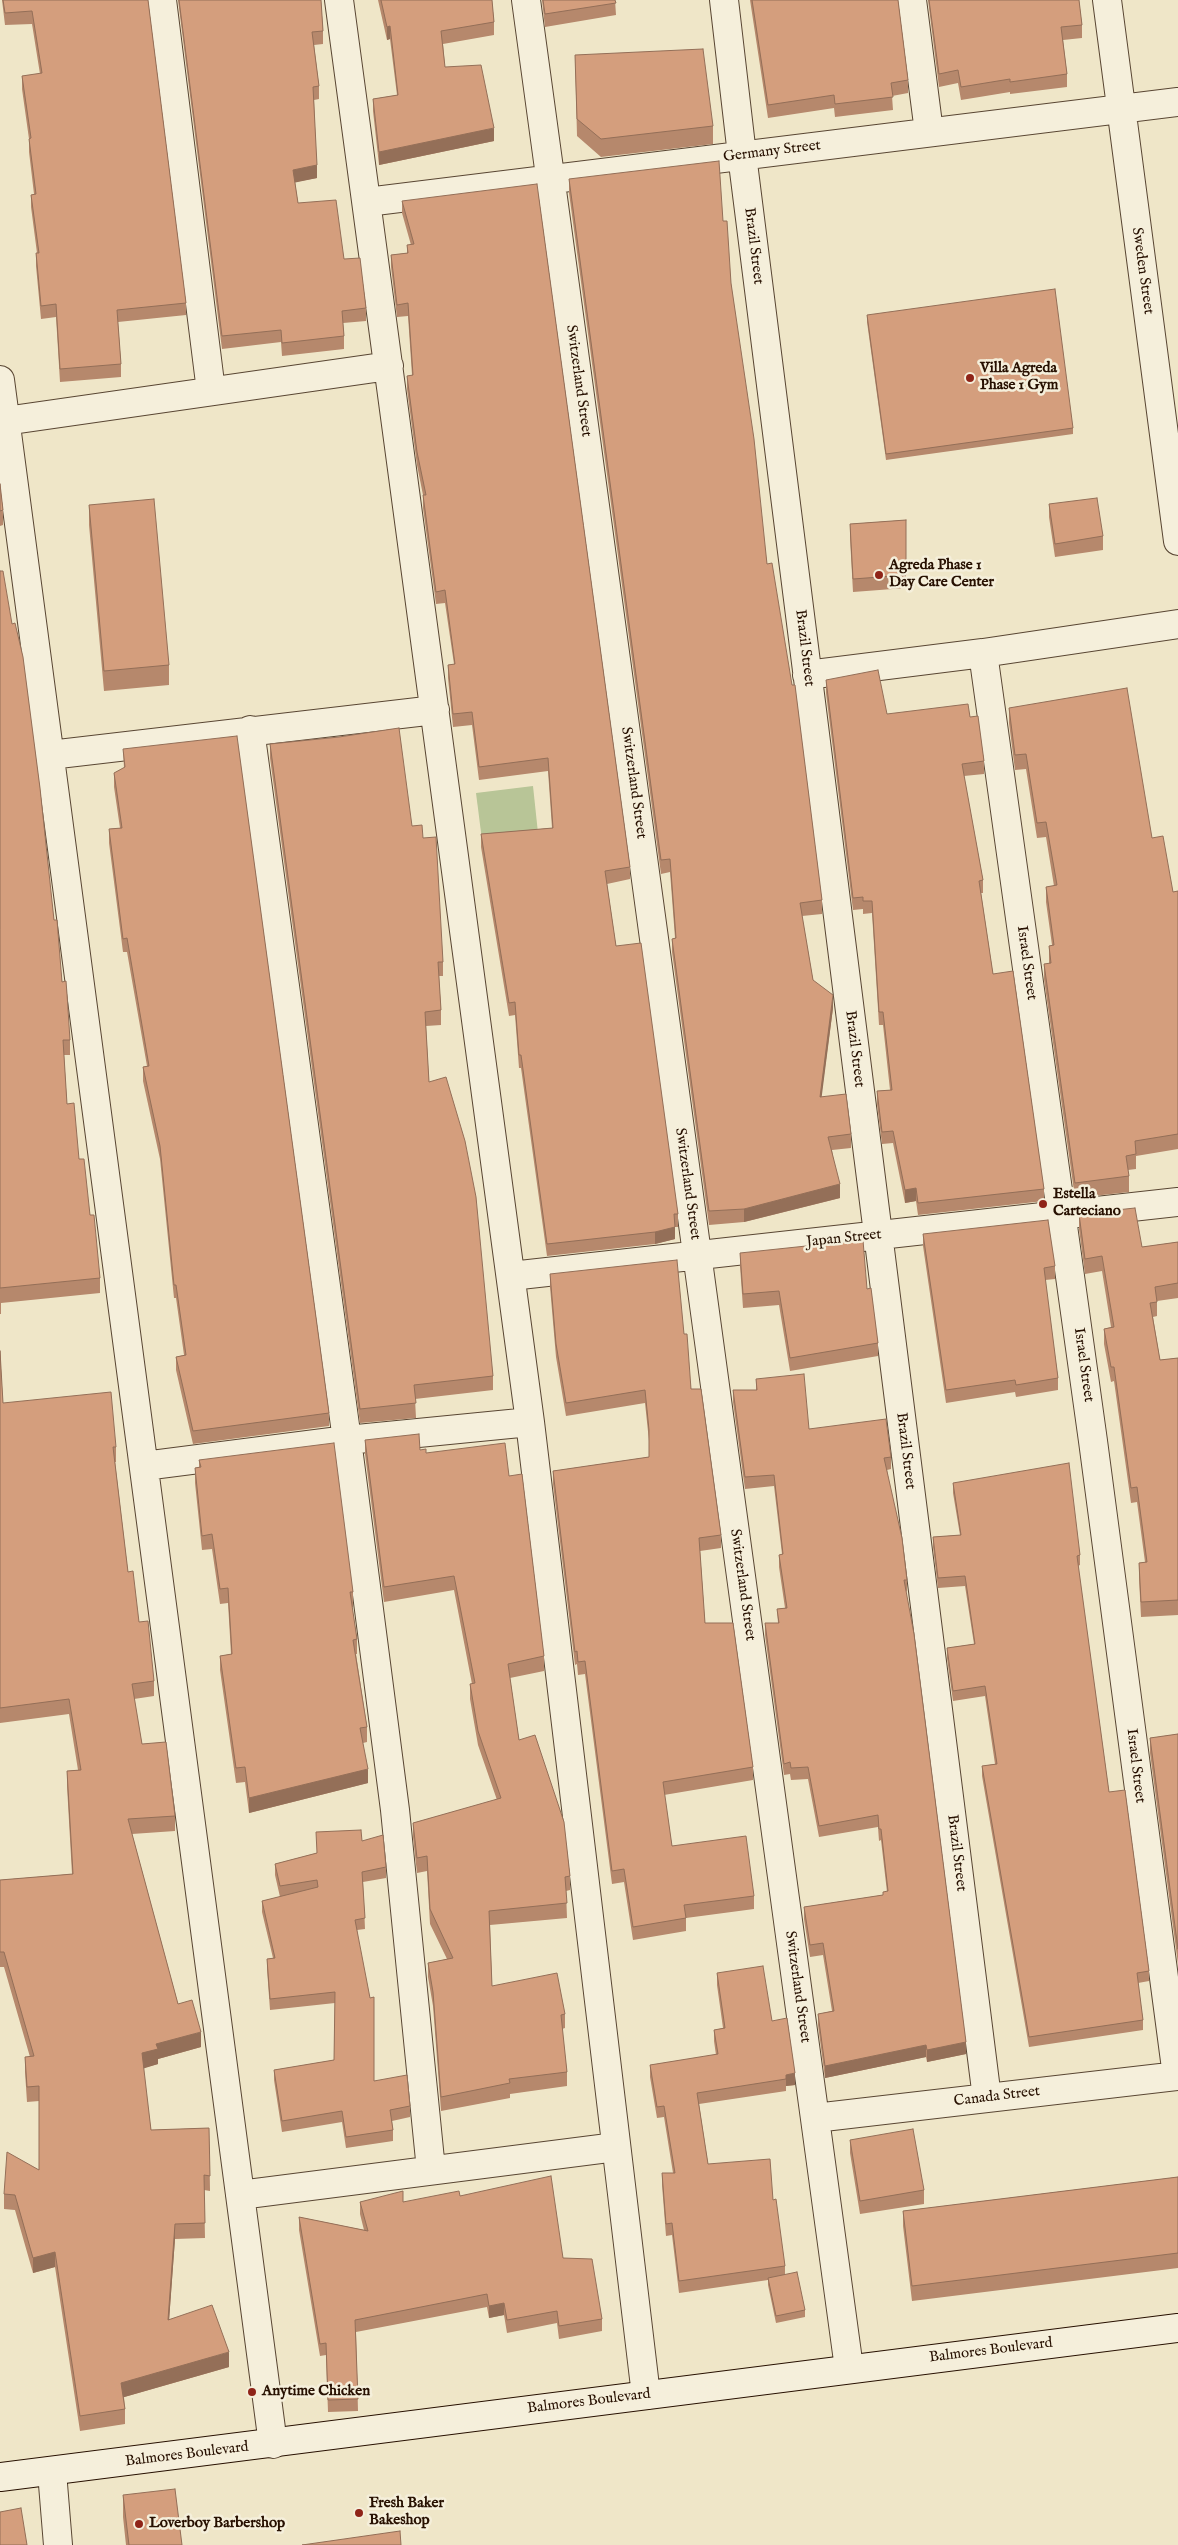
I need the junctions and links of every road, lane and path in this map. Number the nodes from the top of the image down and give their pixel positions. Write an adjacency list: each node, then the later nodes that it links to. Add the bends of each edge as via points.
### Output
1 (162, 0): 15 (street)
2 (339, 0): 12 (street)
3 (526, 0): 11 (street, Switzerland Street)
4 (724, 0): 10 (street, Brazil Street)
5 (912, 0): 9 (street)
6 (1106, 0): 8 (street, Sweden Street)
7 (1178, 102): 8 (street, Germany Street)
8 (1121, 109): 9 (street, Germany Street); 17 (street, Sweden Street)
9 (929, 132): 10 (street, Germany Street)
10 (742, 155): 11 (street, Germany Street); 20 (street, Brazil Street)
11 (551, 179): 12 (street, Germany Street); 27 (street, Switzerland Street)
12 (367, 202): 13 (street)
13 (390, 366): 15 (street); 21 (street)
14 (0, 380): 16 (street)
15 (211, 391): 16 (street)
16 (5, 421): 23 (street)
17 (1178, 541)
18 (1178, 624): 19 (street)
19 (983, 653): 20 (street); 25 (street, Israel Street)
20 (807, 675): 26 (street, Brazil Street)
21 (435, 710): 22 (street); 28 (street)
22 (250, 730): 23 (street); 30 (street)
23 (50, 755): 31 (street)
24 (1178, 1202): 25 (street, Japan Street)
25 (1062, 1215): 26 (street, Japan Street); 32 (street, Israel Street)
26 (878, 1235): 27 (street, Japan Street); 33 (street, Brazil Street)
27 (697, 1255): 28 (street, Japan Street); 34 (street, Switzerland Street)
28 (511, 1276): 29 (street)
29 (530, 1422): 30 (street); 35 (street)
30 (347, 1440): 31 (street); 36 (street, via 395,1810)
31 (144, 1466): 37 (street)
32 (1178, 2076): 33 (street, Canada Street)
33 (987, 2098): 34 (street, Canada Street)
34 (815, 2118): 39 (street, Switzerland Street)
35 (616, 2147): 36 (street); 40 (street)
36 (432, 2170): 37 (street)
37 (240, 2195): 41 (street)
38 (1178, 2328): 39 (street, Balmores Boulevard)
39 (849, 2368): 40 (street, Balmores Boulevard)
40 (646, 2395): 41 (street, Balmores Boulevard)
41 (274, 2444): 42 (street, Balmores Boulevard)
42 (52, 2472): 43 (street, Balmores Boulevard); 44 (street)
43 (0, 2477)
44 (58, 2545)

